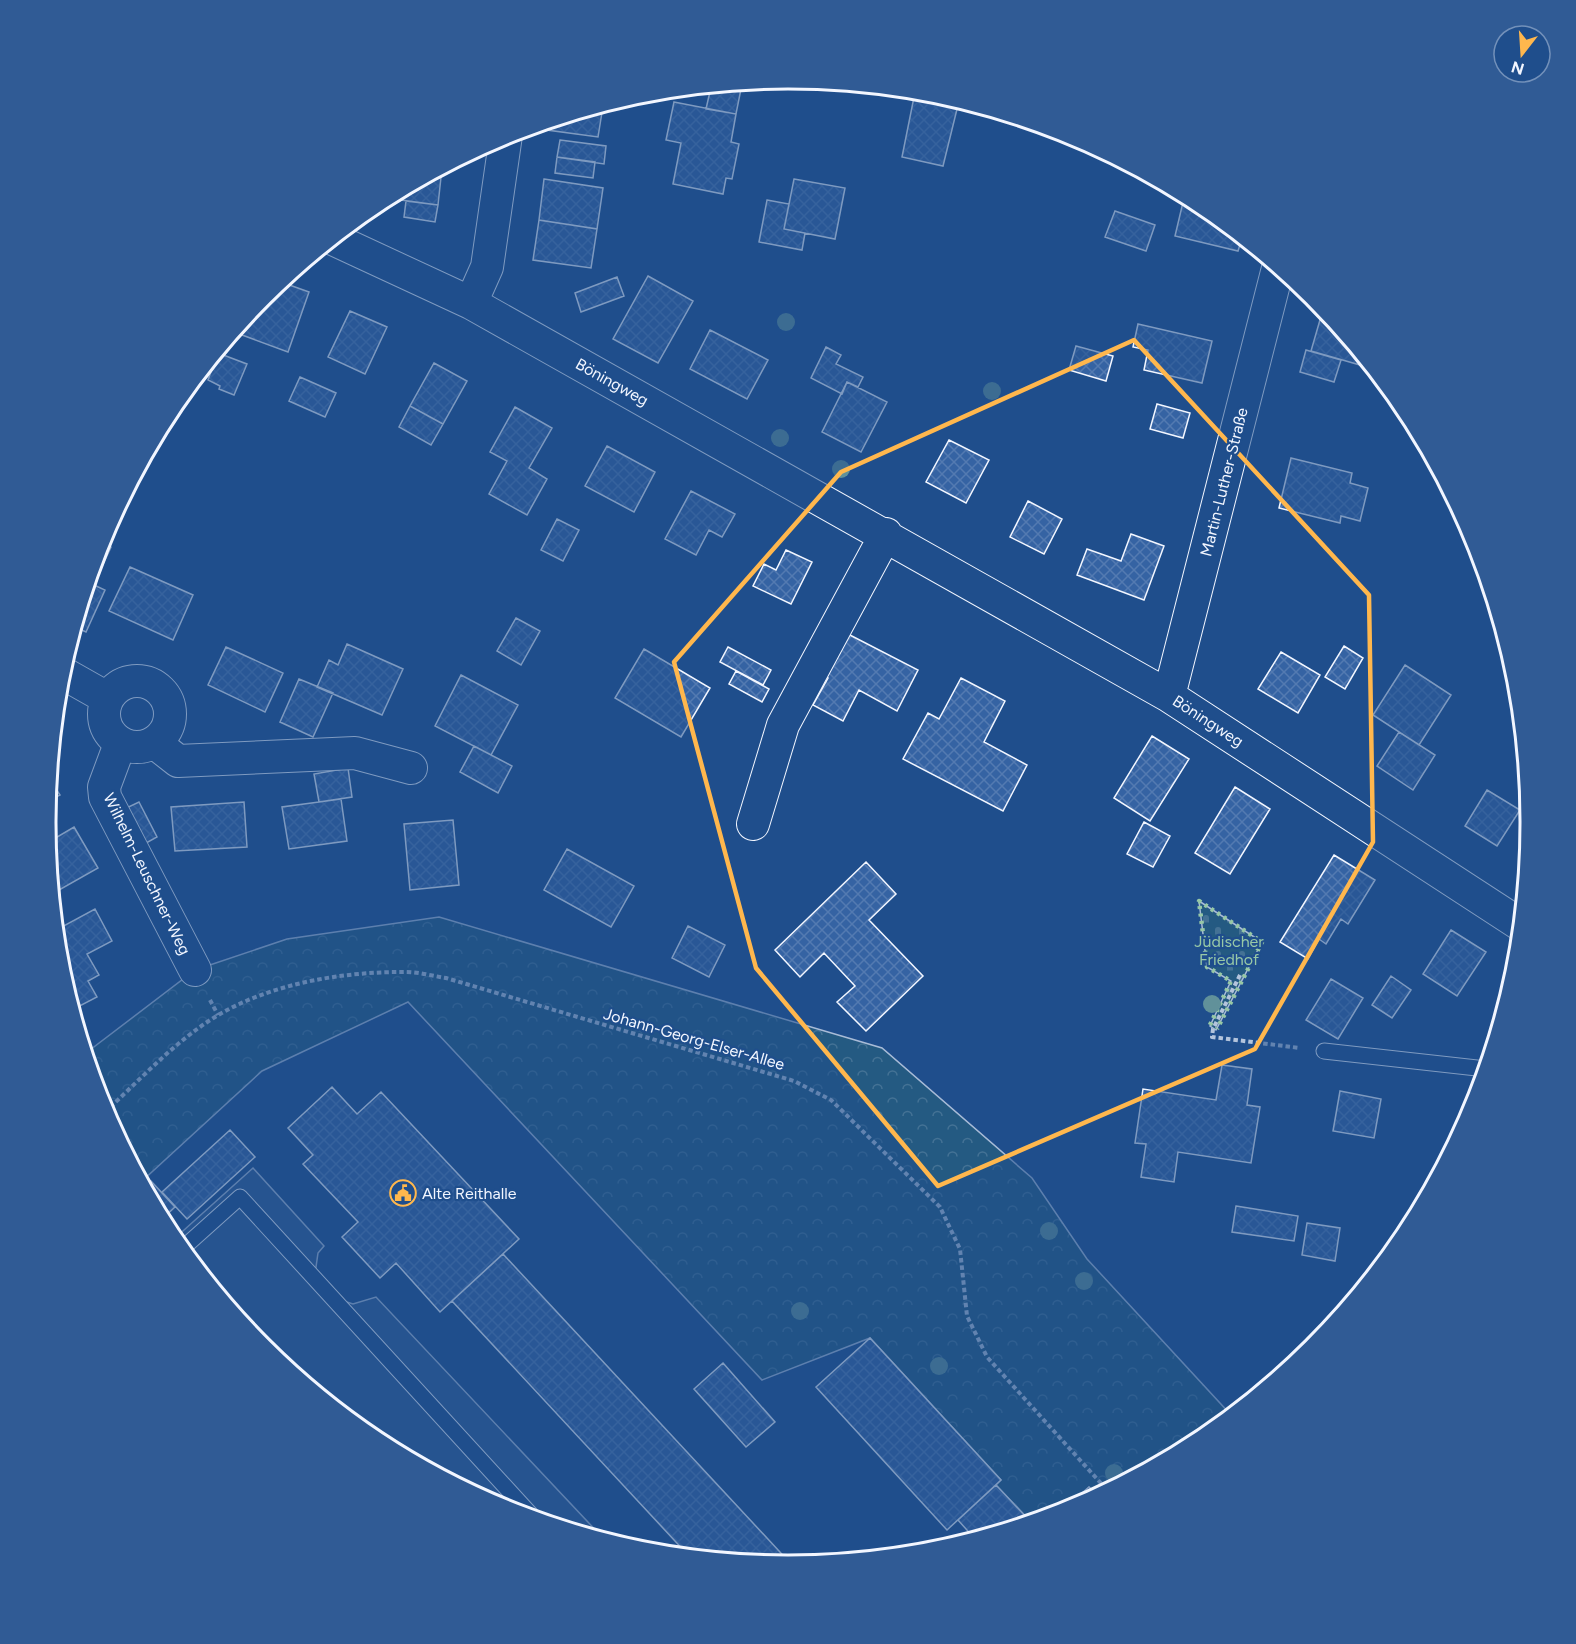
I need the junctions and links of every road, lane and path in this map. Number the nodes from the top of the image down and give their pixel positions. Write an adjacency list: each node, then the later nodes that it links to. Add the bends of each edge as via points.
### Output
1 (504, 147): 4 (street, via 487,267)
2 (340, 242): 4 (street, Böningweg)
3 (1276, 276): 7 (street, Martin-Luther-Straße)
4 (471, 303): 5 (street, Böningweg)
5 (885, 534): 7 (street, Böningweg); 12 (street, via 783,725)
6 (70, 677): 8 (street)
7 (1169, 696): 13 (street, Böningweg)
8 (107, 698): 9 (street, via 119,685 136,680 153,685 166,696 171,713 167,730); 10 (street, via 104,724)
9 (155, 743): 10 (street, via 138,748); 11 (street, via 178,761 356,753)
10 (120, 744): 14 (street, Wilhelm-Leuschner-Weg, via 104,787 105,796)
11 (411, 768)
12 (753, 824)
13 (1514, 920)
14 (195, 970)
15 (1240, 975): 16 (path, via 1212,1037)
16 (1324, 1051): 17 (lane)
17 (1478, 1068)
18 (112, 1105): 20 (path, Johann-Georg-Elser-Allee, via 218,1015 252,999 297,984 403,972 446,978 794,1081 831,1100 940,1207 960,1249 968,1316 987,1357)
19 (189, 1243): 21 (lane, via 240,1197)
20 (1101, 1484)
21 (521, 1504)

